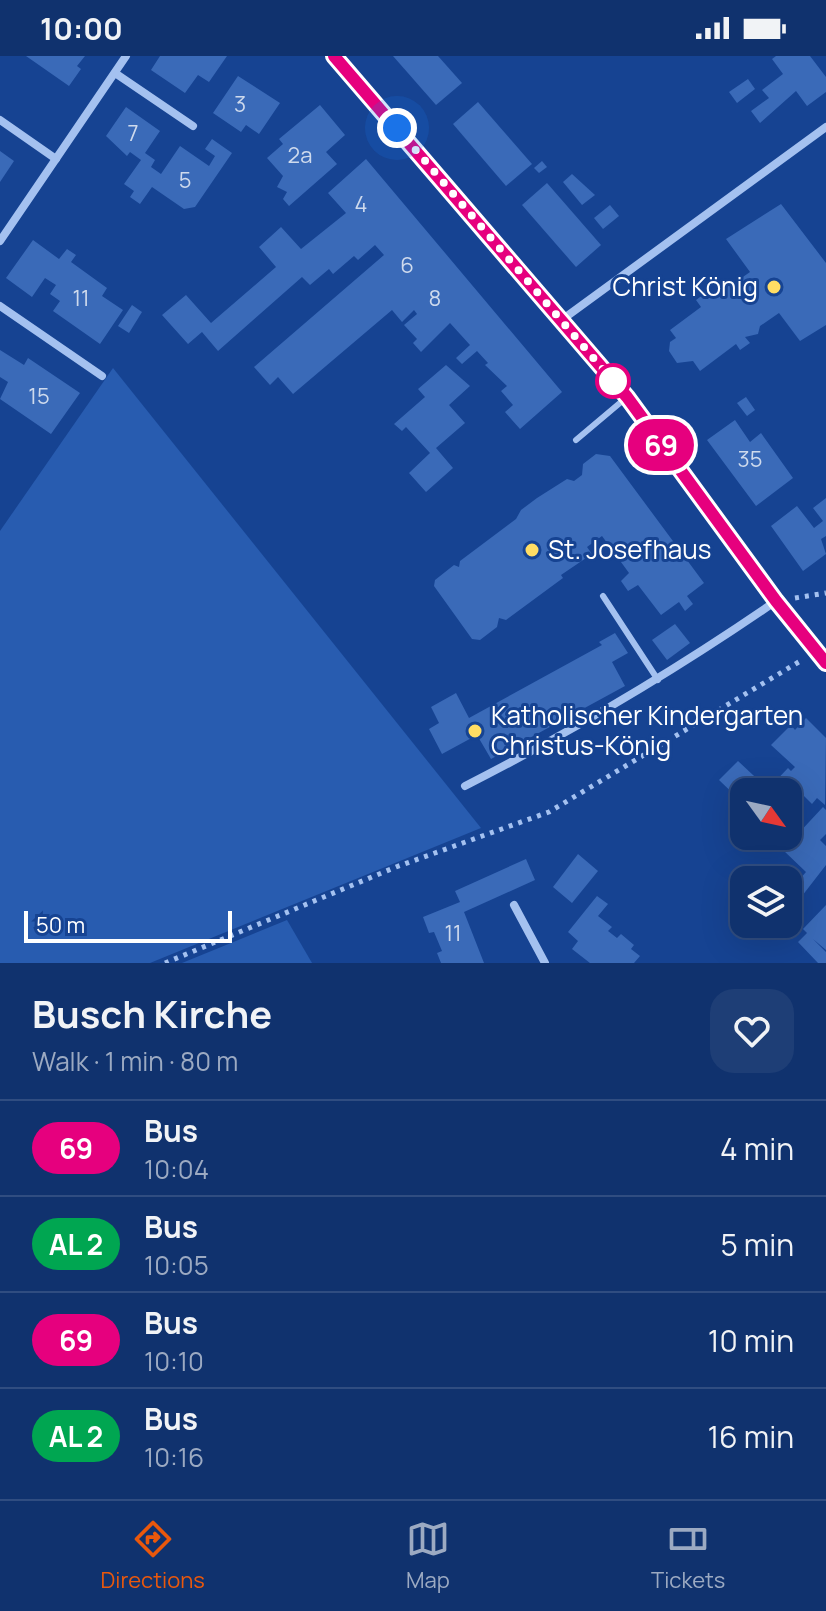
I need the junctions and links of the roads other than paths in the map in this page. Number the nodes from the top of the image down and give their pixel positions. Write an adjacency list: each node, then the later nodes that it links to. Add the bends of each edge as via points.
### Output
1 (126, 56): 3 (street)
2 (334, 56): 10 (street)
3 (115, 73): 5 (street); 7 (street)
4 (0, 120): 7 (street)
5 (193, 126)
6 (826, 127): 10 (street)
7 (56, 159): 8 (street)
8 (0, 241)
9 (0, 306): 11 (street)
10 (563, 319): 12 (street)
11 (102, 376)
12 (627, 397): 13 (lane); 15 (street)
13 (576, 440)
14 (603, 596): 17 (lane)
15 (776, 601): 16 (street); 17 (street)
16 (826, 663)
17 (658, 680): 18 (street)
18 (465, 786)
19 (514, 905): 20 (street)
20 (545, 963)

